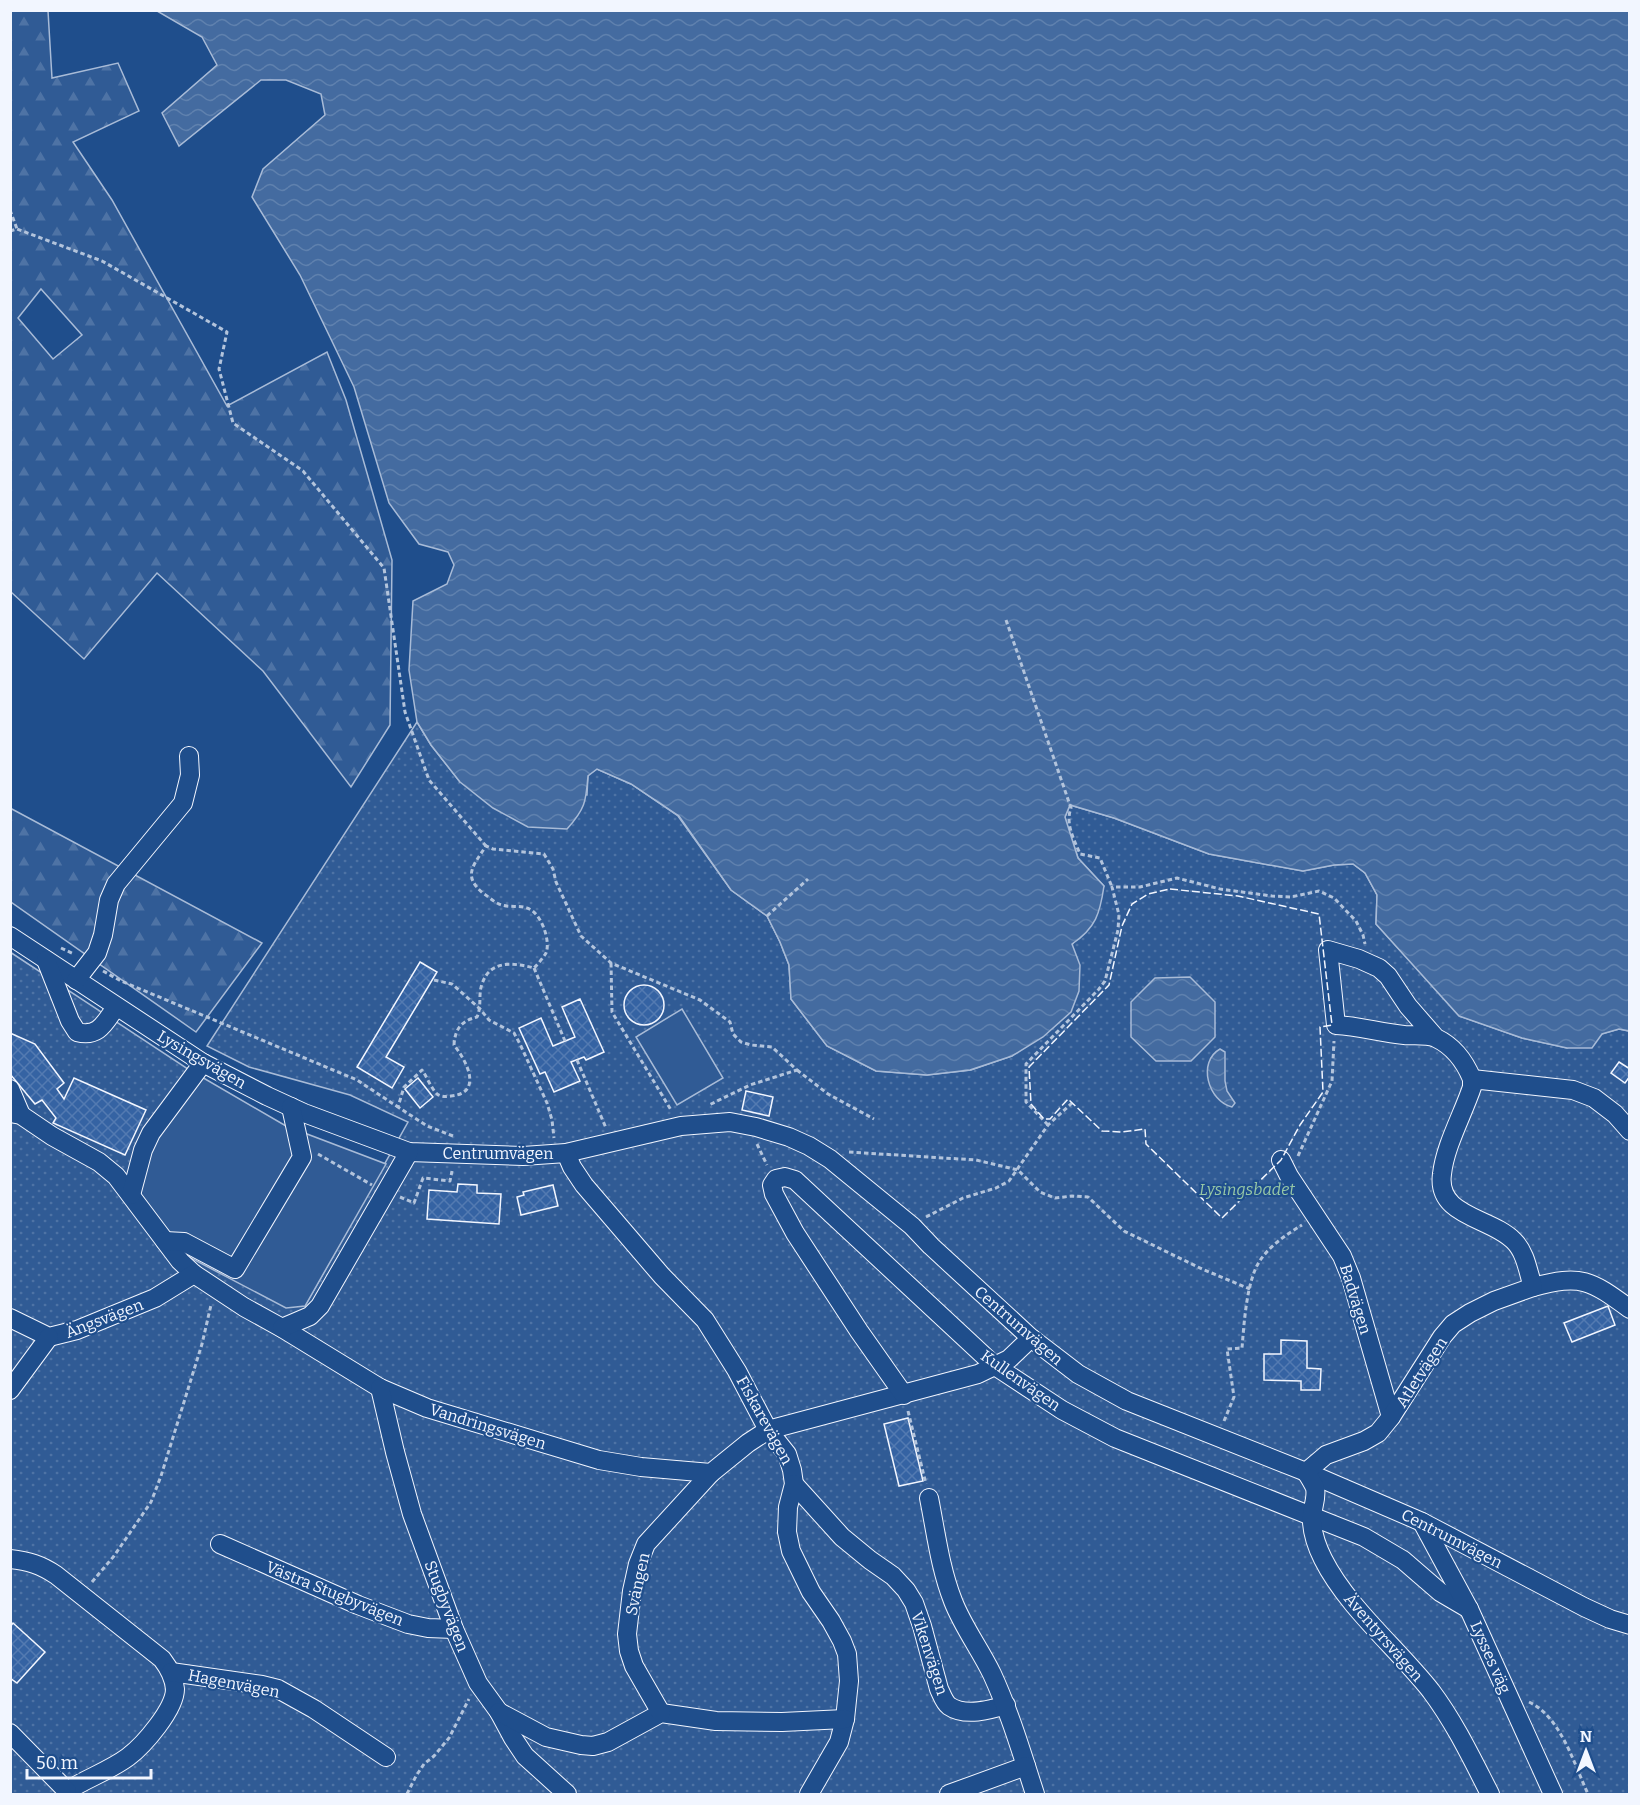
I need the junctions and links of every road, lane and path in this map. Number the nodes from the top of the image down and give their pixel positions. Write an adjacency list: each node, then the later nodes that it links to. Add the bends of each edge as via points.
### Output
1 (10, 210): 2 (path)
2 (17, 230): 3 (path); 6 (path, via 102,261 227,332 219,369 233,423 303,471 384,568 405,712 429,780)
3 (10, 231)
4 (1006, 620): 8 (path, via 1071,808 1069,825 1080,854 1100,858)
5 (189, 756): 13 (street, via 190,775 183,803 116,884 103,935)
6 (486, 846): 14 (path, via 544,854 581,936); 16 (path, via 471,873 474,886 498,904 528,908 543,924 546,952)
7 (808, 879): 9 (path)
8 (1112, 887): 15 (path, via 1140,887 1176,878 1272,896 1291,897 1319,891 1334,898 1356,921); 35 (path, via 1119,915 1118,930 1105,981 1026,1064 1026,1102)
9 (767, 916)
10 (10, 936): 12 (street, Lysingsvägen)
11 (60, 947): 13 (path)
12 (46, 960): 17 (street, Lysingsvägen); 19 (street, via 77,1032 98,1031)
13 (90, 963): 17 (street); 31 (path, via 131,985 357,1080)
14 (611, 963): 26 (path, via 700,1000 730,1022 733,1034 741,1042 772,1047); 36 (path, via 612,1012)
15 (1369, 964): 21 (street, via 1328,950); 22 (street, via 1388,976)
16 (534, 968): 20 (path, via 509,963 489,973 482,984); 23 (path)
17 (76, 980): 19 (street, Lysingsvägen)
18 (434, 980): 20 (path, via 452,984)
19 (116, 1007): 25 (street, Lysingsvägen)
20 (480, 1009): 31 (path, via 477,1017 460,1024 454,1037 454,1045 469,1070 468,1087 455,1096 442,1097 422,1070 404,1087); 43 (path, via 489,1020 513,1033 520,1044 547,1103)
21 (1336, 1025): 22 (street); 44 (path, via 1332,1082)
22 (1435, 1037): 27 (street, via 1460,1057)
23 (565, 1041)
24 (577, 1060): 38 (path)
25 (203, 1063): 30 (street, Lysingsvägen); 48 (street, via 151,1133)
26 (797, 1070): 32 (path, via 750,1085); 34 (path, via 828,1094)
27 (1472, 1079): 37 (street, via 1574,1089 1615,1114); 54 (street, via 1442,1174 1442,1186 1449,1203 1505,1232 1516,1243)
28 (10, 1089): 33 (street)
29 (1072, 1103): 35 (path)
30 (291, 1107): 40 (street); 42 (street, Lysingsvägen)
31 (398, 1107): 39 (path, via 426,1126)
32 (703, 1108)
33 (16, 1114): 48 (street, Vandringsvägen, via 99,1162)
34 (874, 1119)
35 (1048, 1125): 45 (path)
36 (681, 1126): 43 (street, Centrumvägen); 50 (street, Centrumvägen, via 730,1122 789,1137 830,1159)
37 (1629, 1131)
38 (608, 1132)
39 (453, 1136)
40 (300, 1144): 47 (path); 51 (street, via 302,1157 235,1269 184,1242)
41 (841, 1151): 45 (path, via 976,1160)
42 (409, 1152): 43 (street, Centrumvägen, via 523,1156); 47 (street)
43 (561, 1153): 66 (street, Fiskarevägen, via 662,1276 705,1320 738,1371)
44 (1285, 1168): 49 (street, Badvägen)
45 (1018, 1170): 50 (path, via 996,1188 952,1202); 55 (path, via 1040,1192 1054,1198 1088,1197 1124,1231)
46 (463, 1171): 47 (path, via 451,1171 450,1181 423,1178 414,1203)
47 (387, 1191): 58 (street, via 320,1306 310,1316)
48 (131, 1195): 51 (street, Vandringsvägen)
49 (1316, 1216): 55 (path, via 1281,1238 1268,1252 1255,1268); 65 (street, Badvägen, via 1351,1278)
50 (912, 1226): 60 (street, Centrumvägen)
51 (165, 1241): 52 (street, Vandringsvägen)
52 (194, 1274): 53 (street, Vandringsvägen); 59 (street, Ängsvägen, via 155,1298 77,1330)
53 (215, 1287): 58 (street, Vandringsvägen); 76 (path, via 202,1344 151,1502)
54 (1533, 1287): 56 (street, Atletvägen, via 1555,1281 1587,1282 1605,1290); 65 (street, Atletvägen, via 1494,1301 1453,1324)
55 (1250, 1289): 67 (path, via 1242,1348 1227,1350 1234,1397)
56 (1629, 1310)
57 (10, 1318): 59 (street, Ängsvägen)
58 (282, 1328): 62 (street, Vandringsvägen)
59 (49, 1337): 63 (street)
60 (1030, 1338): 61 (street, via 1009,1359); 67 (street, Centrumvägen, via 1078,1374 1126,1401)
61 (995, 1366): 64 (street); 64 (street, Kullenvägen, via 795,1180 776,1179 772,1185 774,1194 795,1233); 72 (street, Kullenvägen, via 1062,1410 1115,1438)
62 (380, 1388): 69 (street, Vandringsvägen, via 426,1408 599,1460); 79 (street, Stugbyvägen, via 412,1514)
63 (10, 1390)
64 (904, 1395): 66 (street); 71 (path)
65 (1391, 1417): 68 (street, Atletvägen, via 1378,1433 1326,1455)
66 (768, 1430): 69 (street); 70 (street, Fiskarevägen, via 787,1454)
67 (1216, 1438): 68 (street, Centrumvägen)
68 (1306, 1472): 72 (street, Äventyrsvägen, via 1315,1489); 73 (street, Centrumvägen)
69 (711, 1473): 85 (street, Svängen, via 646,1544 632,1591 628,1651)
70 (794, 1484): 83 (street, Vikenvägen, via 842,1537 906,1590 922,1626 939,1689 949,1706 972,1712); 86 (street, Fiskarevägen, via 787,1515 791,1551 847,1654)
71 (929, 1498): 83 (street, via 943,1571 954,1604)
72 (1312, 1516): 77 (street, Kullenvägen, via 1385,1548); 96 (street, Äventyrsvägen, via 1315,1539 1334,1578 1430,1690 1460,1734)
73 (1422, 1522): 77 (street, Lysses väg); 78 (street, Centrumvägen, via 1584,1607)
74 (220, 1544): 79 (street, Västra Stugbyvägen, via 408,1624)
75 (10, 1559): 76 (street, Hagenvägen, via 40,1565)
76 (82, 1595): 80 (street, Hagenvägen, via 162,1659)
77 (1469, 1610): 82 (street, Lysses väg)
78 (1629, 1625)
79 (454, 1629): 81 (street, Stugbyvägen)
80 (171, 1672): 88 (street, Hagenvägen, via 278,1689); 90 (street, Hagenvägen, via 174,1696 154,1731 128,1757)
81 (478, 1683): 84 (street, Stugbyvägen); 91 (path, via 449,1737 424,1764)
82 (1506, 1690): 97 (street, Lysses väg); 98 (path, via 1538,1706 1553,1720)
83 (1006, 1705): 89 (street)
84 (499, 1712): 85 (street, via 546,1737 593,1746); 92 (street, Stugbyvägen, via 525,1756)
85 (661, 1713): 86 (street, via 716,1721)
86 (845, 1719): 93 (street, Fiskarevägen, via 839,1742)
87 (10, 1733): 90 (street)
88 (386, 1757)
89 (1026, 1766): 94 (street); 95 (street)
90 (66, 1793)
91 (407, 1794)
92 (567, 1794)
93 (809, 1794)
94 (949, 1794)
95 (1035, 1794)
96 (1490, 1794)
97 (1553, 1794)
98 (1588, 1794)

